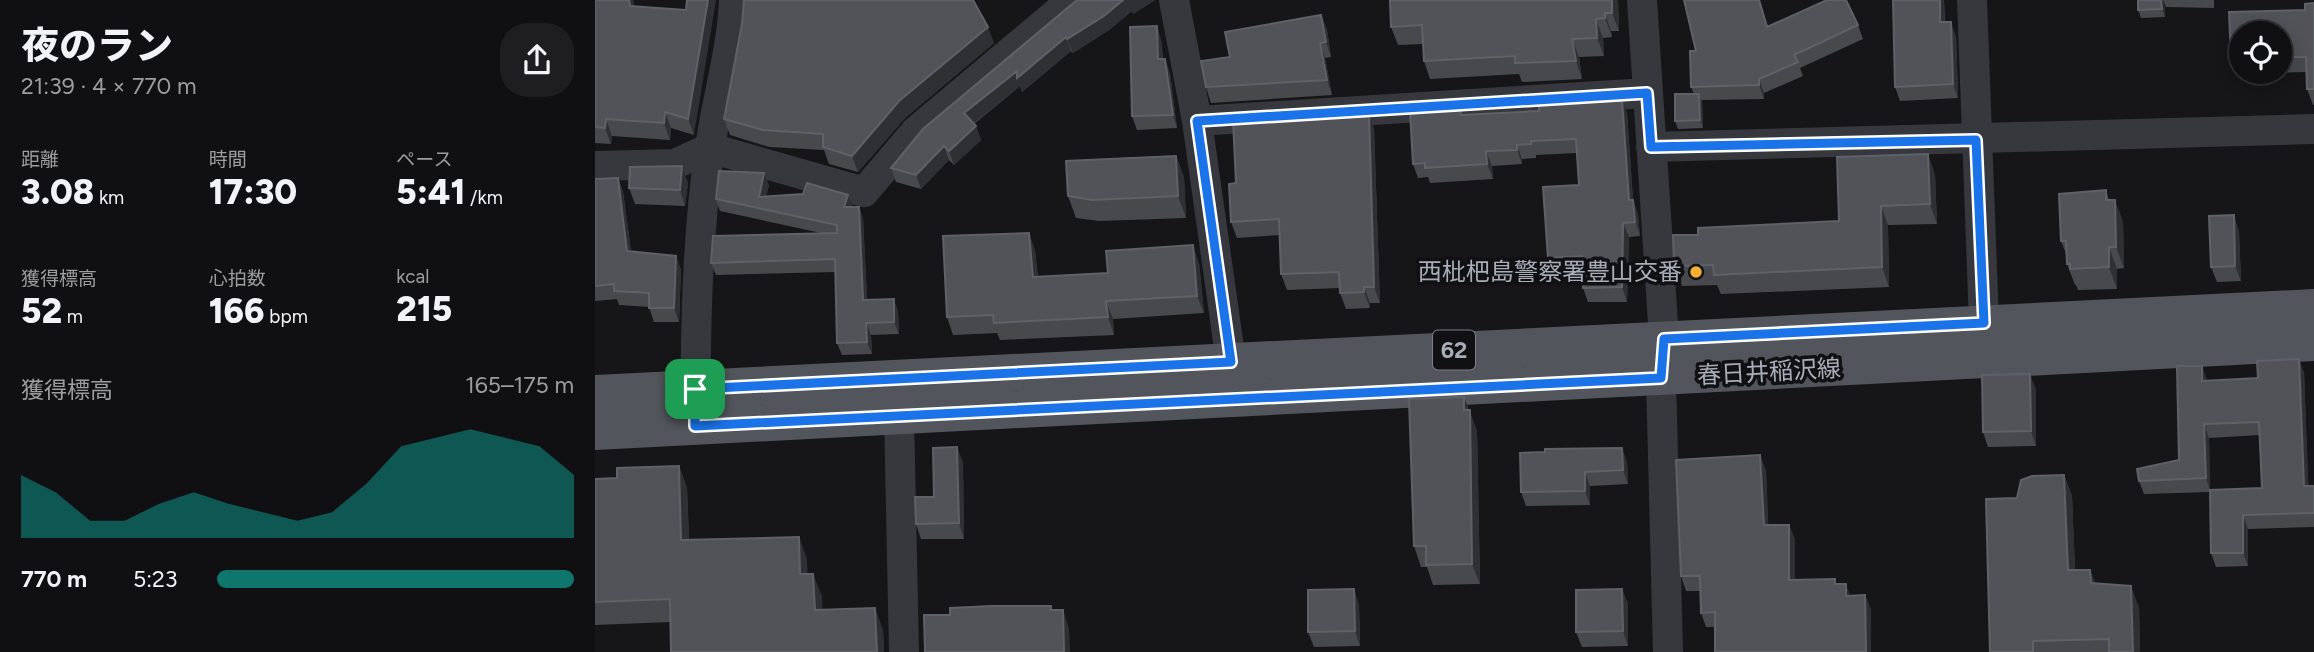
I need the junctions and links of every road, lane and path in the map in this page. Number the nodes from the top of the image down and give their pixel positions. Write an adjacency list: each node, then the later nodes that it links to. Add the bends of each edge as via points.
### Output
1 (734, 0): 11 (street, via 733,28)
2 (1072, 0): 11 (street, via 916,131 863,192)
3 (1174, 0): 7 (street)
4 (1642, 0): 6 (street)
5 (1972, 0): 9 (street)
6 (1647, 93): 7 (street); 10 (street)
7 (1197, 121): 17 (street)
8 (2314, 129): 9 (street)
9 (1976, 140): 10 (street); 14 (street)
10 (1651, 147): 15 (street)
11 (709, 148): 12 (street, via 675,164); 20 (street, via 694,331)
12 (595, 166)
13 (2314, 308): 14 (main road, 春日井稲沢線 / 62)
14 (1984, 323): 15 (main road, 春日井稲沢線 / 62)
15 (1664, 339): 17 (main road, 春日井稲沢線 / 62); 18 (street)
16 (2314, 342): 18 (main road, 春日井稲沢線 / 62)
17 (1231, 362): 20 (main road, 春日井稲沢線 / 62)
18 (1661, 378): 21 (main road, 春日井稲沢線 / 62); 24 (street)
19 (595, 394): 20 (main road, 春日井稲沢線 / 62)
20 (695, 408): 21 (main road, 春日井稲沢線 / 62); 22 (main road, 春日井稲沢線 / 62)
21 (899, 414): 23 (street)
22 (595, 431)
23 (904, 652)
24 (1668, 652)

